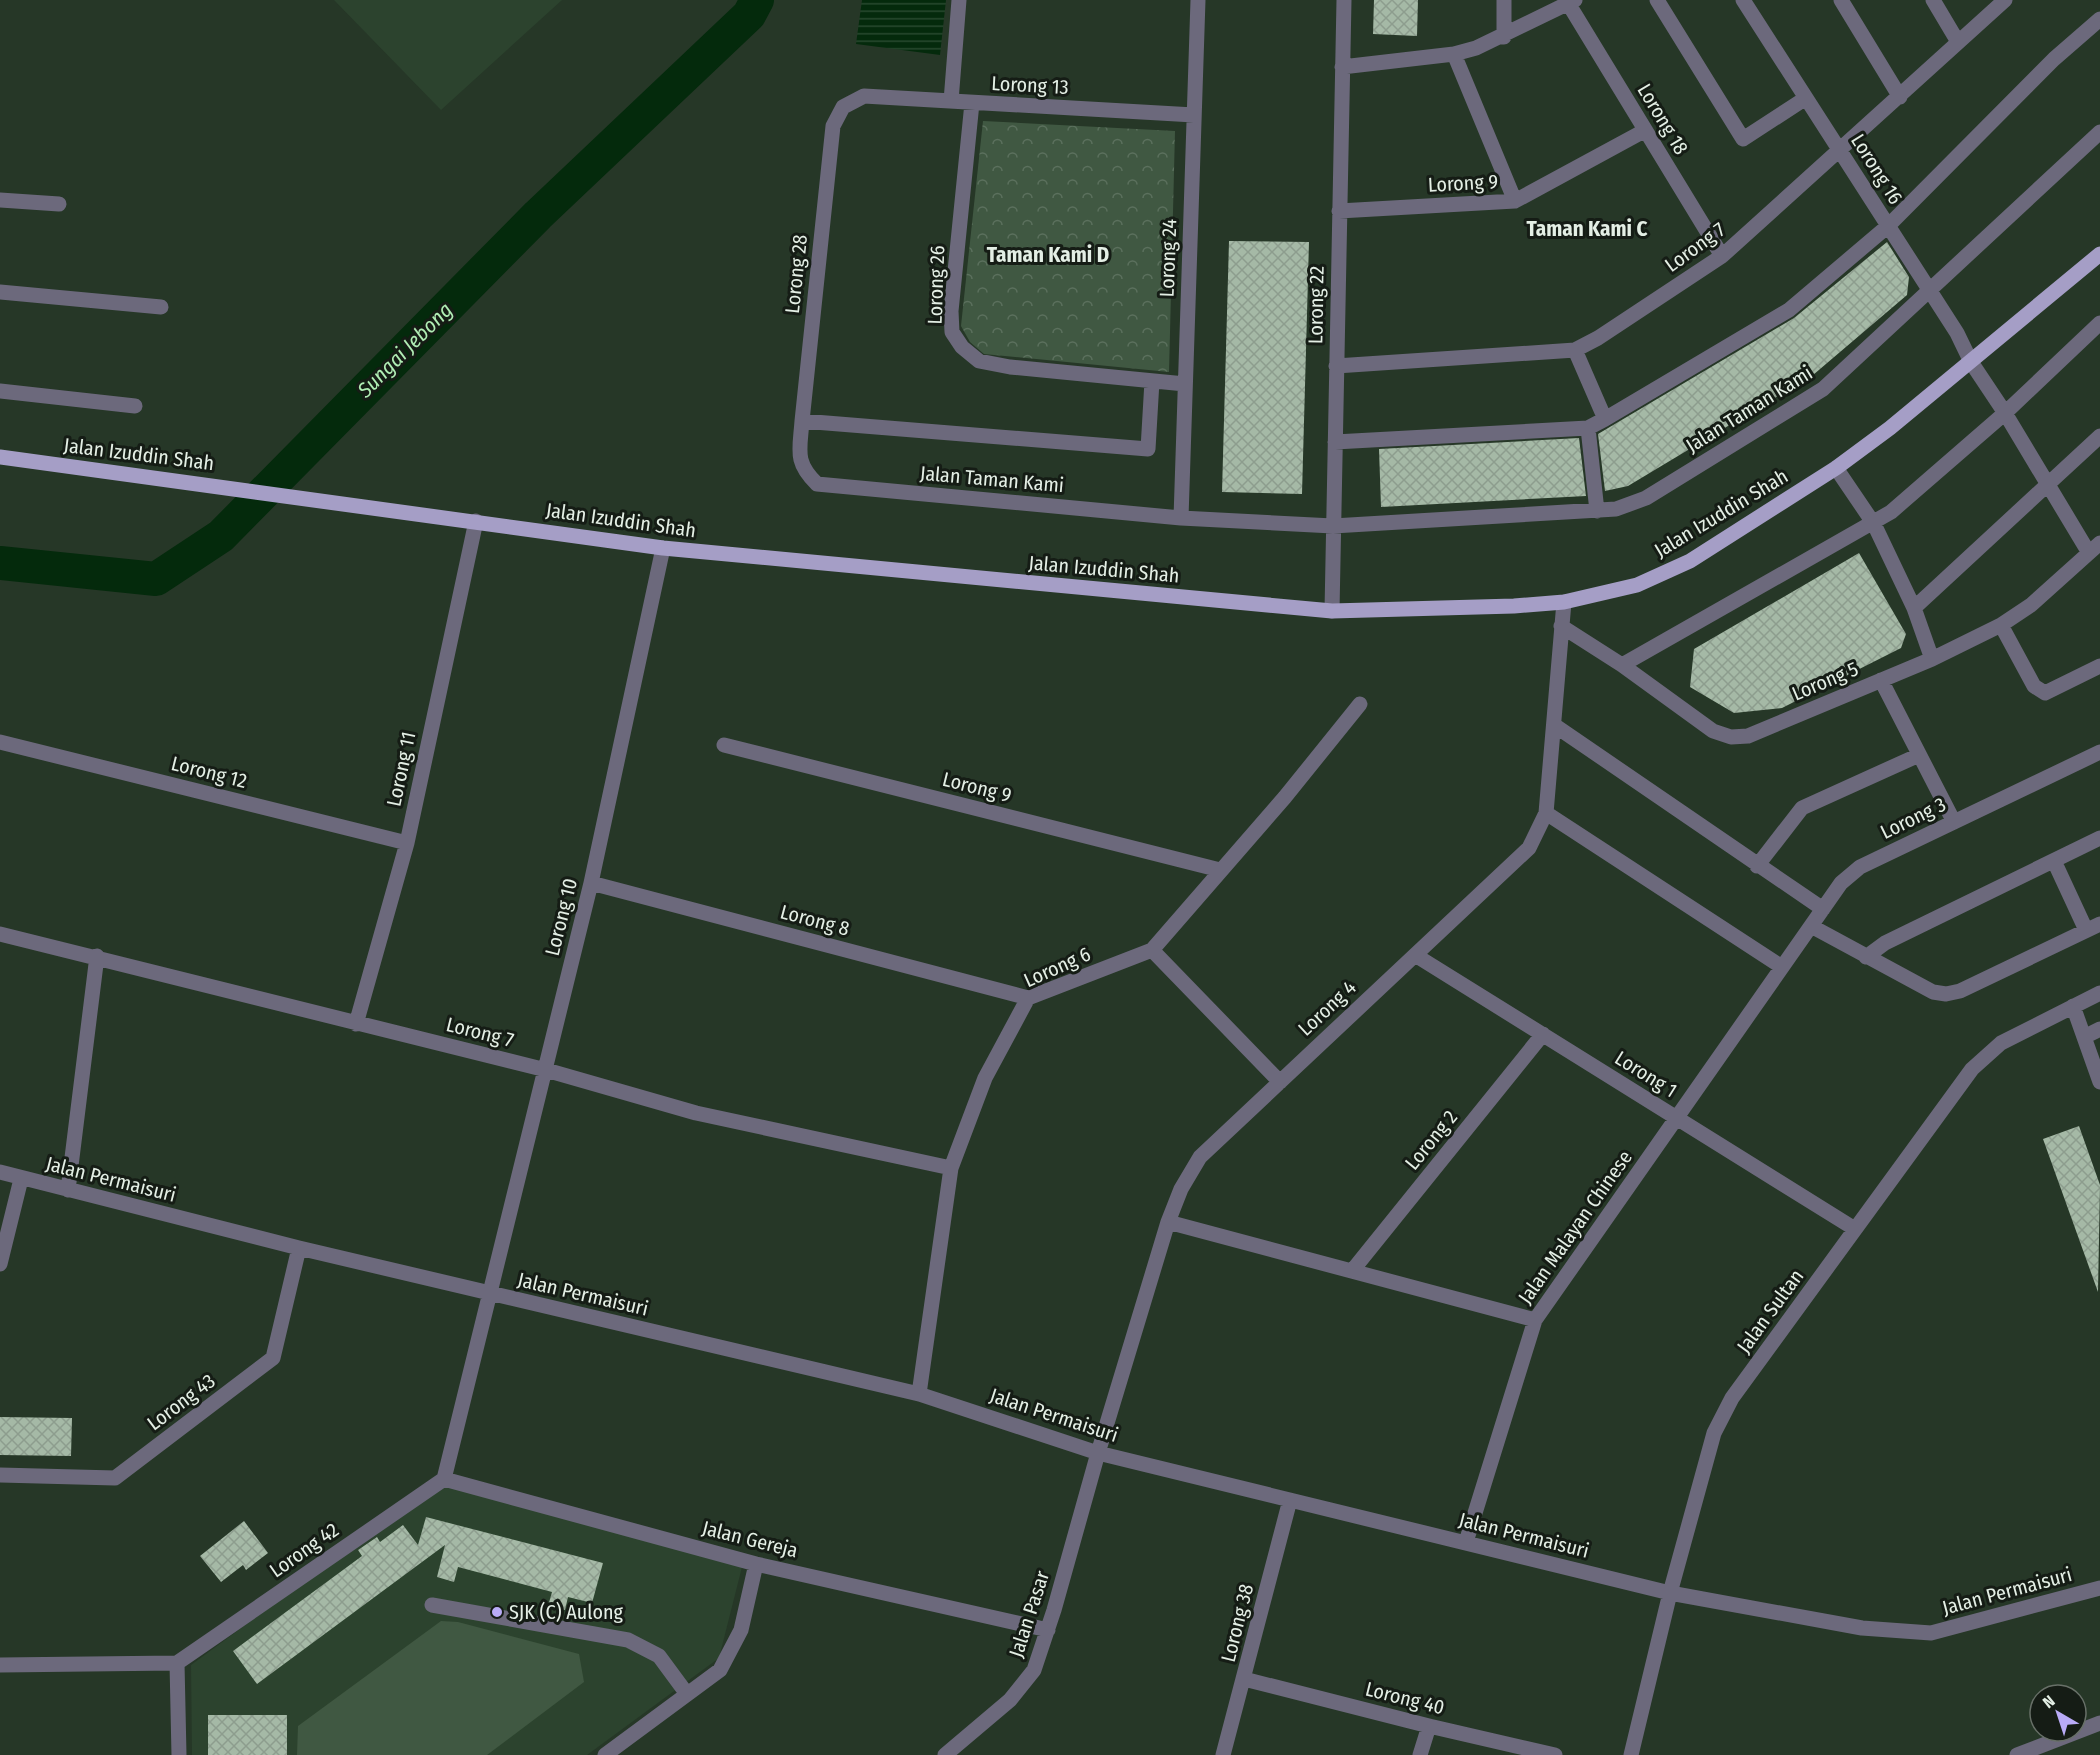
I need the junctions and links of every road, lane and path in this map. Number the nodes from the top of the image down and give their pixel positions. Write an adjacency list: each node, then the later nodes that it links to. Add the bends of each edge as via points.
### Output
1 (959, 0): 19 (street)
2 (1198, 0): 21 (street, Lorong 24)
3 (1344, 0): 15 (street, Lorong 22)
4 (1504, 0): 12 (street)
5 (1657, 0): 18 (street, via 1743,139)
6 (1743, 0): 18 (street, Lorong 16)
7 (1841, 0): 17 (street)
8 (1933, 0): 13 (street)
9 (2005, 0): 13 (street, Lorong 7)
10 (1571, 2): 12 (street); 22 (street, Lorong 18)
11 (2099, 22): 29 (street, via 2054,59)
12 (1504, 37): 14 (street)
13 (1958, 42): 17 (street, Lorong 7)
14 (1454, 54): 15 (street); 26 (street)
15 (1342, 68): 28 (street, Lorong 22)
16 (864, 96): 19 (street, Lorong 13); 45 (street, Lorong 28, via 843,107 833,126)
17 (1900, 97): 24 (street, Lorong 7)
18 (1806, 98): 24 (street, Lorong 16)
19 (951, 101): 20 (street, Lorong 13)
20 (972, 103): 21 (street, Lorong 13); 39 (street, Lorong 26, via 952,332 979,361)
21 (1194, 115): 40 (street, Lorong 24)
22 (1644, 131): 26 (street, Lorong 9); 31 (street, Lorong 18)
23 (2100, 132): 33 (street, Jalan Taman Kami)
24 (1842, 150): 29 (street, Lorong 16); 31 (street, Lorong 7)
25 (0, 200): 27 (street)
26 (1515, 201): 28 (street, Lorong 9)
27 (59, 204)
28 (1339, 211): 38 (street, Lorong 22)
29 (1888, 225): 33 (street, Lorong 16); 44 (street, via 1789,310)
30 (2100, 254): 37 (main road, Jalan Izuddin Shah)
31 (1722, 256): 36 (street, Lorong 7)
32 (0, 292): 34 (street)
33 (1929, 293): 37 (street, Lorong 16); 53 (street, Jalan Taman Kami, via 1823,389 1646,498)
34 (161, 307)
35 (2100, 323): 43 (street)
36 (1575, 350): 38 (street, Lorong 7); 44 (street)
37 (1971, 362): 43 (street, Lorong 16); 50 (main road, Jalan Izuddin Shah)
38 (1336, 366): 48 (street, Lorong 22)
39 (1152, 381): 40 (street, Lorong 26); 45 (street, via 1148,449)
40 (1185, 384): 54 (street, Lorong 24)
41 (0, 391): 42 (street)
42 (135, 406)
43 (2005, 413): 52 (street, Lorong 16); 56 (street)
44 (1605, 419): 46 (street)
45 (802, 421): 51 (street, Lorong 28, via 799,458)
46 (1588, 428): 48 (street); 53 (street)
47 (2100, 436): 52 (street)
48 (1335, 442): 57 (street, Lorong 22)
49 (0, 457): 55 (main road, Jalan Izuddin Shah)
50 (1836, 468): 56 (street); 60 (main road, Jalan Izuddin Shah, via 1690,561 1637,585)
51 (804, 472): 54 (street, Jalan Taman Kami, via 817,484)
52 (2047, 484): 59 (street, Lorong 16); 61 (street)
53 (1597, 511): 57 (street, Jalan Taman Kami)
54 (1181, 518): 57 (street)
55 (476, 521): 58 (main road, Jalan Izuddin Shah); 78 (street, Lorong 11)
56 (1874, 524): 61 (street); 66 (street)
57 (1333, 526): 62 (street, Lorong 22)
58 (663, 548): 62 (main road, Jalan Izuddin Shah); 82 (street, Lorong 10)
59 (2094, 548): 63 (street, Lorong 5, via 2031,605)
60 (1564, 602): 62 (main road, Jalan Izuddin Shah); 64 (street, Lorong 4)
61 (1914, 608): 65 (street)
62 (1332, 611)
63 (2001, 625): 65 (street, Lorong 5); 67 (street, via 2040,691 2045,693)
64 (1561, 626): 66 (street, Lorong 5); 70 (street, Lorong 4)
65 (1932, 659): 68 (street, Lorong 5)
66 (1622, 665): 68 (street, Lorong 5, via 1713,731 1731,737 1748,736)
67 (2100, 666)
68 (1881, 680): 74 (street)
69 (1360, 704): 81 (street, Lorong 6)
70 (1554, 725): 75 (street, Lorong 4); 80 (street)
71 (0, 742): 78 (street, Lorong 12)
72 (724, 745): 81 (street, Lorong 9)
73 (2100, 752): 76 (street, Lorong 3)
74 (1919, 755): 76 (street); 80 (street, via 1802,808)
75 (1546, 813): 88 (street, Lorong 4, via 1529,848); 91 (street)
76 (1954, 822): 83 (street, Lorong 3, via 1860,867 1841,883)
77 (2100, 838): 79 (street)
78 (407, 843): 95 (street, Lorong 11)
79 (2054, 861): 85 (street); 90 (street, via 1885,943)
80 (1757, 866): 83 (street)
81 (1220, 870): 87 (street, Lorong 6)
82 (591, 883): 93 (street, Lorong 8); 99 (street, Lorong 10)
83 (1823, 909): 84 (street, Lorong 3)
84 (1811, 926): 90 (street); 91 (street, Lorong 3)
85 (2093, 927): 90 (street, via 1960,991 1946,994 1933,992)
86 (0, 934): 89 (street, Lorong 7)
87 (1152, 950): 93 (street, Lorong 6); 100 (street)
88 (1415, 955): 97 (street, Lorong 1); 100 (street, Lorong 4)
89 (97, 956): 95 (street, Lorong 7); 106 (street)
90 (1866, 957)
91 (1782, 967): 102 (street, Jalan Malayan Chinese)
92 (2100, 993): 94 (street, Jalan Sultan)
93 (1028, 998): 103 (street, Lorong 6, via 985,1078)
94 (2073, 1006): 98 (street); 108 (street, Jalan Sultan, via 2001,1043 1972,1069)
95 (356, 1024): 99 (street, Lorong 7)
96 (2100, 1029): 98 (street)
97 (1543, 1034): 102 (street, Lorong 1); 111 (street, Lorong 2)
98 (2084, 1037): 101 (street)
99 (546, 1070): 103 (street, Lorong 7, via 696,1113); 112 (street, Lorong 10)
100 (1280, 1082): 107 (street, Lorong 4, via 1200,1157)
101 (2100, 1082)
102 (1677, 1118): 108 (street, Lorong 1); 113 (street, Jalan Malayan Chinese)
103 (951, 1168): 114 (street, Lorong 6)
104 (0, 1172): 105 (street, Jalan Permaisuri)
105 (21, 1179): 106 (street, Jalan Permaisuri); 110 (street)
106 (68, 1190): 109 (street, Jalan Permaisuri)
107 (1168, 1222): 111 (street); 115 (street, Lorong 4)
108 (1855, 1229): 122 (street, Jalan Sultan, via 1721,1417)
109 (298, 1248): 112 (street, Jalan Permaisuri); 116 (street, Lorong 43, via 273,1358 115,1478)
110 (0, 1264)
111 (1352, 1271): 113 (street)
112 (490, 1293): 114 (street, Jalan Permaisuri); 117 (street)
113 (1536, 1320): 119 (street, Jalan Malayan Chinese)
114 (920, 1394): 115 (street, Jalan Permaisuri)
115 (1098, 1453): 118 (street, Jalan Permaisuri); 124 (street, Jalan Pasar)
116 (0, 1474)
117 (444, 1479): 120 (street, Jalan Gereja); 125 (street, Lorong 42)
118 (1290, 1500): 119 (street, Jalan Permaisuri); 127 (street, Lorong 38)
119 (1466, 1542): 122 (street, Jalan Permaisuri)
120 (756, 1564): 124 (street, Jalan Gereja); 128 (street, via 741,1630 720,1670)
121 (2100, 1588): 122 (street, Jalan Permaisuri, via 1931,1633 1862,1628)
122 (1670, 1593): 137 (street, Jalan Sultan)
123 (432, 1605): 128 (street, via 628,1640 659,1656)
124 (1048, 1630): 133 (street, Jalan Pasar, via 1034,1670 1010,1700)
125 (177, 1663): 126 (street); 131 (street)
126 (0, 1665)
127 (1244, 1679): 130 (street, Lorong 40); 134 (street, Lorong 38)
128 (687, 1694): 132 (street)
129 (2100, 1723): 138 (street)
130 (1429, 1726): 135 (street); 136 (street, Lorong 40)
131 (179, 1755)
132 (605, 1755)
133 (945, 1755)
134 (1223, 1755)
135 (1420, 1755)
136 (1555, 1755)
137 (1631, 1755)
138 (2017, 1755)

